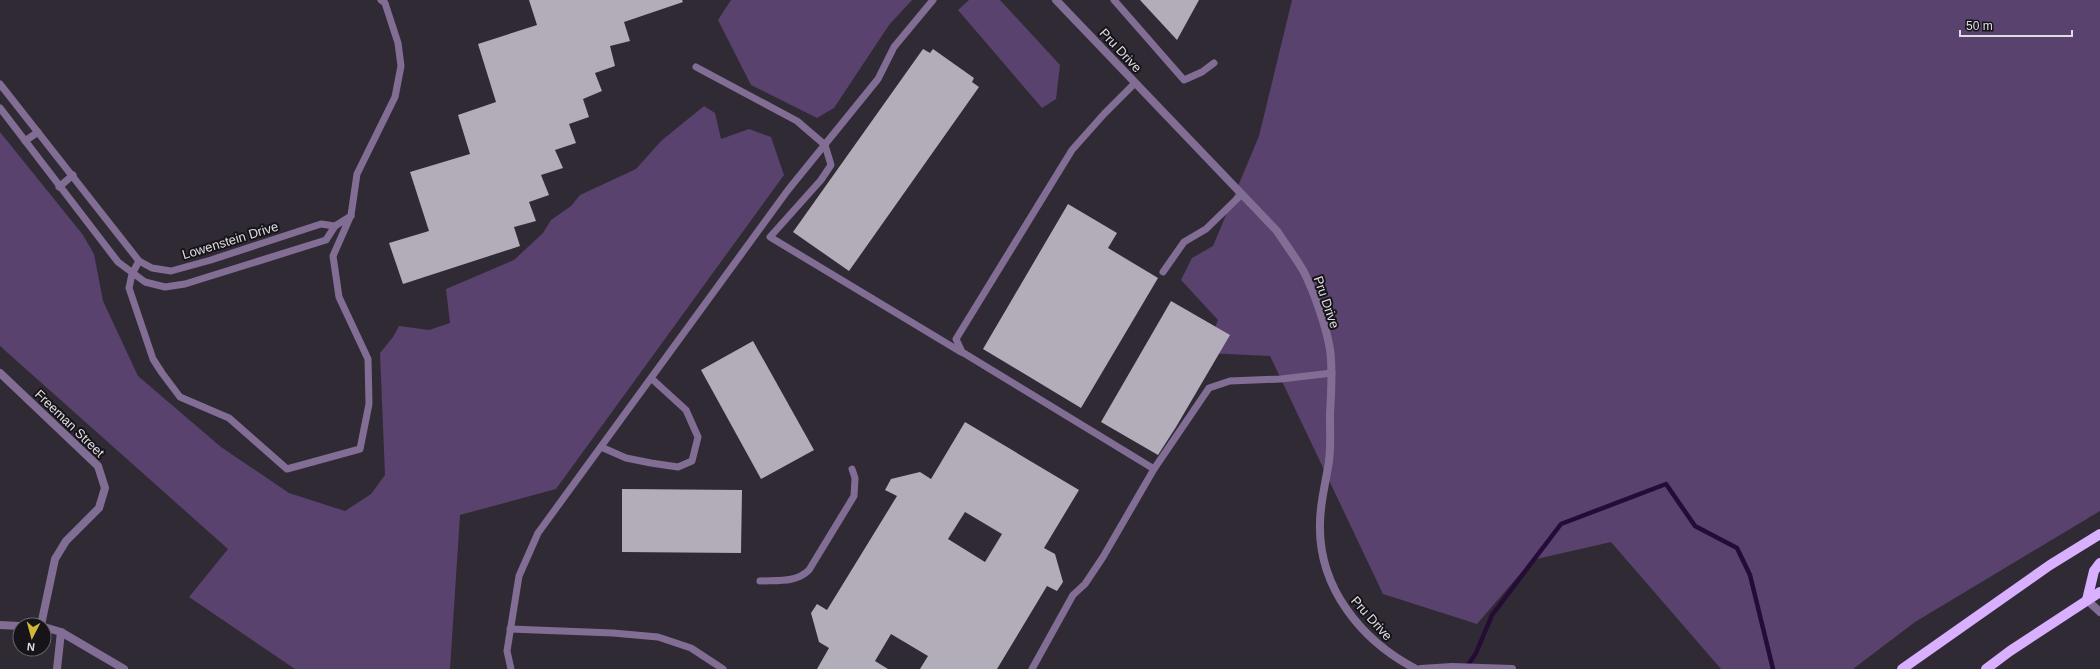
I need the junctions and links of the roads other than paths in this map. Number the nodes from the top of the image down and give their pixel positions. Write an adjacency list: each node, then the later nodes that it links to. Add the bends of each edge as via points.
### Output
1 (381, 0): 16 (lane, via 398,43 401,66 395,97 357,174)
2 (933, 0): 12 (lane, via 894,47 878,79)
3 (1056, 0): 7 (street, Pru Drive)
4 (1114, 0): 5 (lane, via 1184,80)
5 (1214, 63)
6 (696, 67): 12 (lane, via 797,121)
7 (1135, 83): 15 (street, Pru Drive); 21 (lane, via 1072,150 956,339)
8 (0, 84): 10 (lane)
9 (0, 108): 11 (lane)
10 (38, 132): 11 (lane); 13 (lane)
11 (25, 141): 14 (lane)
12 (825, 144): 21 (lane, via 831,165 821,180 770,237); 24 (lane, via 788,190)
13 (73, 175): 14 (lane); 18 (lane)
14 (59, 187): 20 (lane, via 118,262)
15 (1241, 195): 19 (lane, via 1206,229 1184,242); 23 (street, Pru Drive, via 1277,231 1304,272 1330,348)
16 (351, 215): 17 (lane); 20 (lane, via 333,256 339,297 368,359 369,404 360,449 287,470 229,418 180,397 152,359 129,288)
17 (334, 226): 18 (lane, Lowenstein Drive, via 321,224 171,271 152,268); 20 (lane, via 326,240 185,284 165,287 144,282)
18 (138, 261): 20 (lane)
19 (1163, 272)
20 (132, 274)
21 (962, 352): 27 (lane)
22 (0, 372): 34 (street, Freeman Street, via 98,466 105,488 99,508 66,541 55,559)
23 (1332, 373): 27 (lane, via 1230,381 1209,388); 45 (street, Pru Drive, via 1329,460 1320,525 1320,540 1327,570 1339,598 1357,623 1389,654)
24 (652, 378): 25 (lane); 25 (lane, via 686,410 698,437 692,461 678,467 651,463 626,458)
25 (601, 447): 37 (lane, via 538,532 519,576)
26 (852, 469): 30 (lane, via 855,478 854,496 809,570 794,580)
27 (1154, 469): 44 (lane, via 1103,557 1085,584 1073,595)
28 (2100, 534): 48 (main road, via 2050,565)
29 (2100, 564): 32 (main road, via 2094,571)
30 (760, 581)
31 (2100, 592): 32 (main road)
32 (2087, 600): 33 (street); 49 (main road)
33 (2100, 612)
34 (44, 617)
35 (0, 625): 36 (street)
36 (12, 626)
37 (510, 628): 42 (lane, via 507,650); 43 (lane, via 658,637 691,648)
38 (52, 629): 39 (street)
39 (61, 632): 40 (street); 41 (street)
40 (57, 669)
41 (124, 669)
42 (511, 669)
43 (723, 669)
44 (1032, 669)
45 (1416, 669)
46 (1421, 669): 47 (street)
47 (1512, 669)
48 (1902, 669)
49 (1986, 669)

